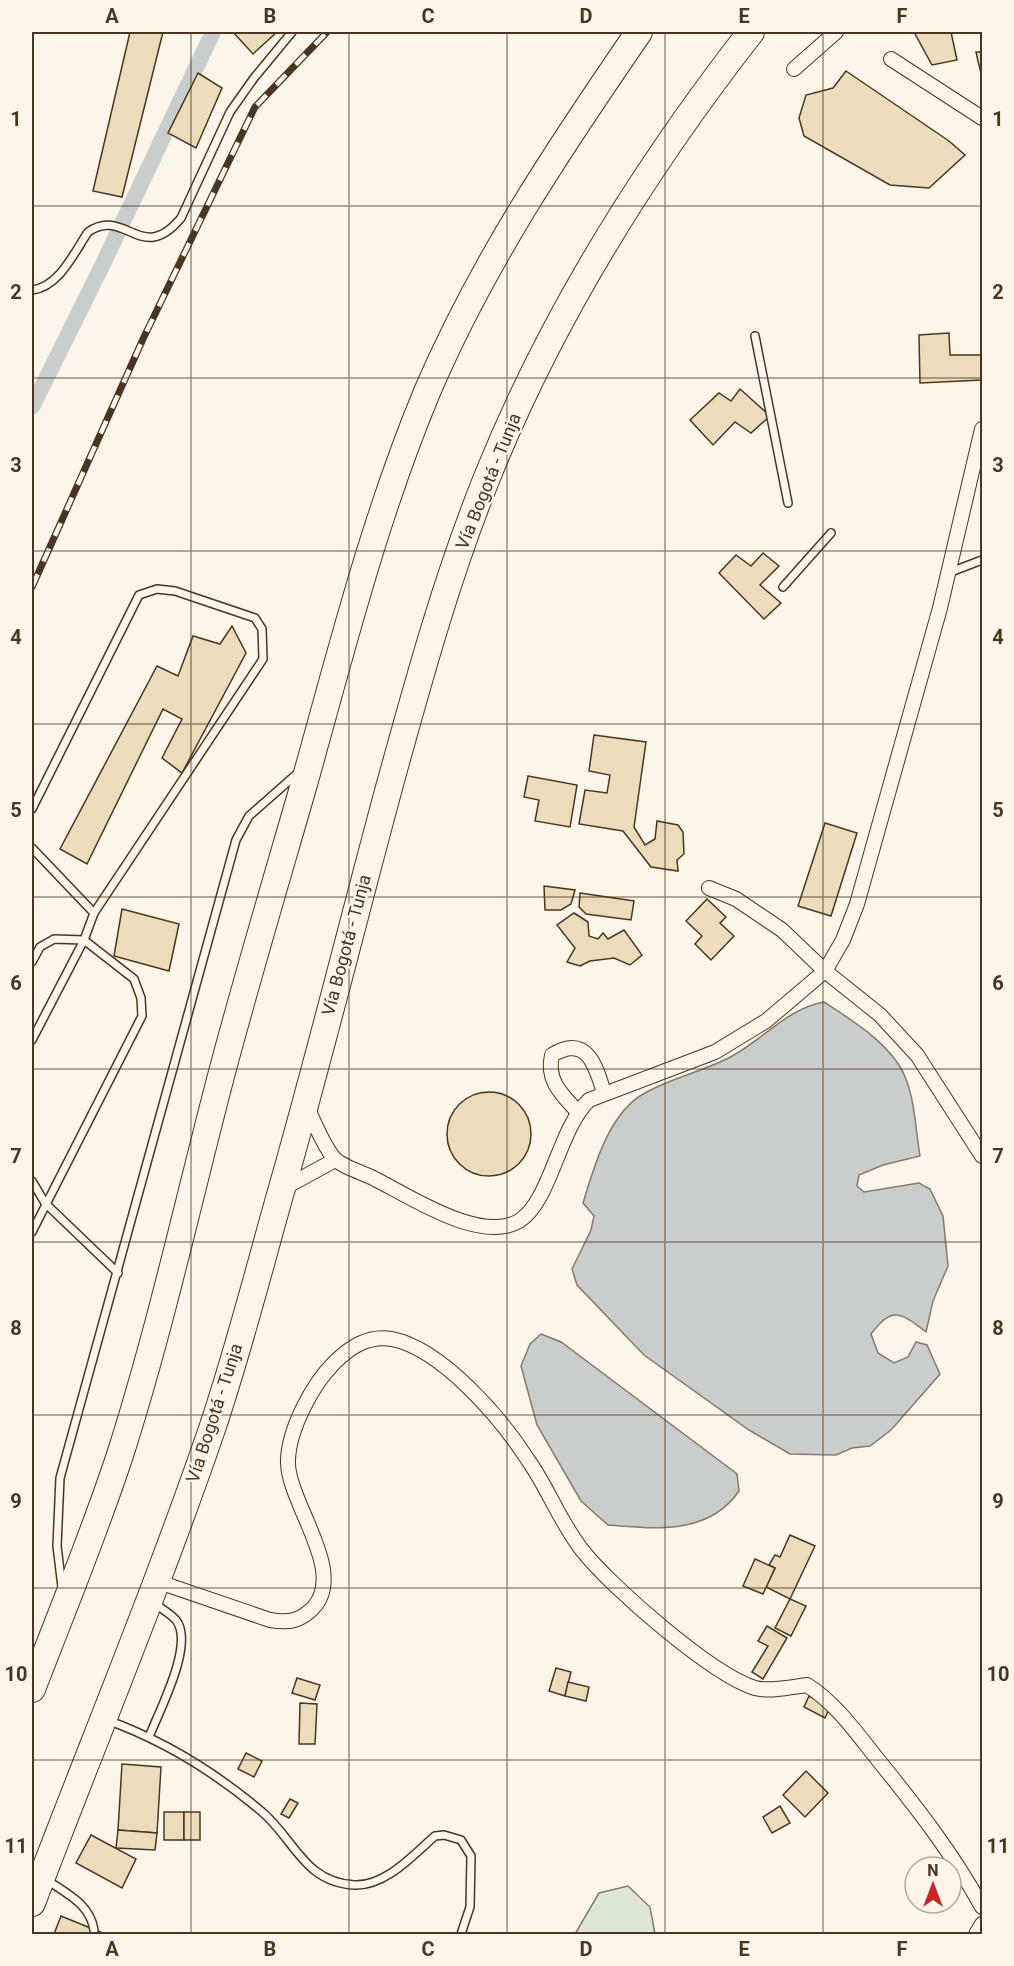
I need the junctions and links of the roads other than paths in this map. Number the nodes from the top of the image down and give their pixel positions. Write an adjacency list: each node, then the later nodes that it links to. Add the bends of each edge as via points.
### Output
1 (292, 32): 8 (lane, via 230,112 180,218 168,232 150,239 103,225 88,232 56,279)
2 (639, 32): 16 (highway, via 525,203 429,388 373,539)
3 (751, 32): 26 (highway, Vía Bogotá - Tunja, via 639,185 551,336 489,473 428,644)
4 (836, 32): 6 (street)
5 (891, 59): 7 (street)
6 (794, 69)
7 (982, 118)
8 (32, 290)
9 (755, 336): 11 (lane)
10 (982, 429): 14 (street)
11 (788, 503)
12 (831, 533): 15 (lane)
13 (982, 560): 14 (lane)
14 (948, 573): 23 (street, via 857,904 843,940)
15 (783, 586)
16 (310, 762): 34 (lane, via 249,816 236,840); 36 (highway, via 222,1075 162,1311 121,1452)
17 (32, 809): 20 (lane, via 140,595 157,589 175,591 255,618 262,629 263,658)
18 (32, 848): 20 (lane)
19 (709, 888): 23 (street, via 736,899 782,930)
20 (94, 914): 21 (lane)
21 (84, 940): 22 (lane, via 54,939 40,947); 24 (lane); 32 (lane, via 134,979 142,1016)
22 (32, 962)
23 (825, 970): 25 (street, via 740,1039); 28 (street, via 880,1015 917,1055)
24 (32, 1040)
25 (604, 1093): 27 (street); 27 (street, via 594,1064 585,1052 576,1047 563,1048 552,1055 551,1079)
26 (304, 1102): 29 (street); 31 (highway, Vía Bogotá - Tunja)
27 (578, 1111): 29 (street, via 532,1208 519,1221 501,1226 455,1219)
28 (982, 1155)
29 (335, 1160): 31 (street)
30 (32, 1181): 32 (lane)
31 (282, 1190): 35 (highway, Vía Bogotá - Tunja, via 213,1425)
32 (45, 1203): 33 (lane); 34 (lane)
33 (32, 1232)
34 (118, 1273): 36 (lane, via 60,1478 57,1546)
35 (152, 1590): 38 (highway, Vía Bogotá - Tunja); 39 (lane, via 177,1621 181,1656); 42 (street, via 270,1620 289,1623 305,1616 318,1603 321,1559 293,1489 288,1462 291,1434 324,1373 346,1350 362,1341 389,1339 410,1344 479,1397 529,1460 582,1550 627,1596 730,1677 757,1689 807,1685 840,1712 925,1818 962,1870)
36 (64, 1608): 37 (highway)
37 (32, 1689)
38 (102, 1719): 39 (lane); 40 (highway, Vía Bogotá - Tunja)
39 (149, 1737): 45 (lane, via 263,1812 308,1867 335,1882 356,1885 378,1881 435,1836 461,1840 471,1856 470,1907)
40 (42, 1876): 41 (highway, Vía Bogotá - Tunja); 44 (lane, via 85,1906)
41 (32, 1903)
42 (982, 1907)
43 (982, 1924): 46 (street)
44 (94, 1930)
45 (461, 1935)
46 (976, 1935)

